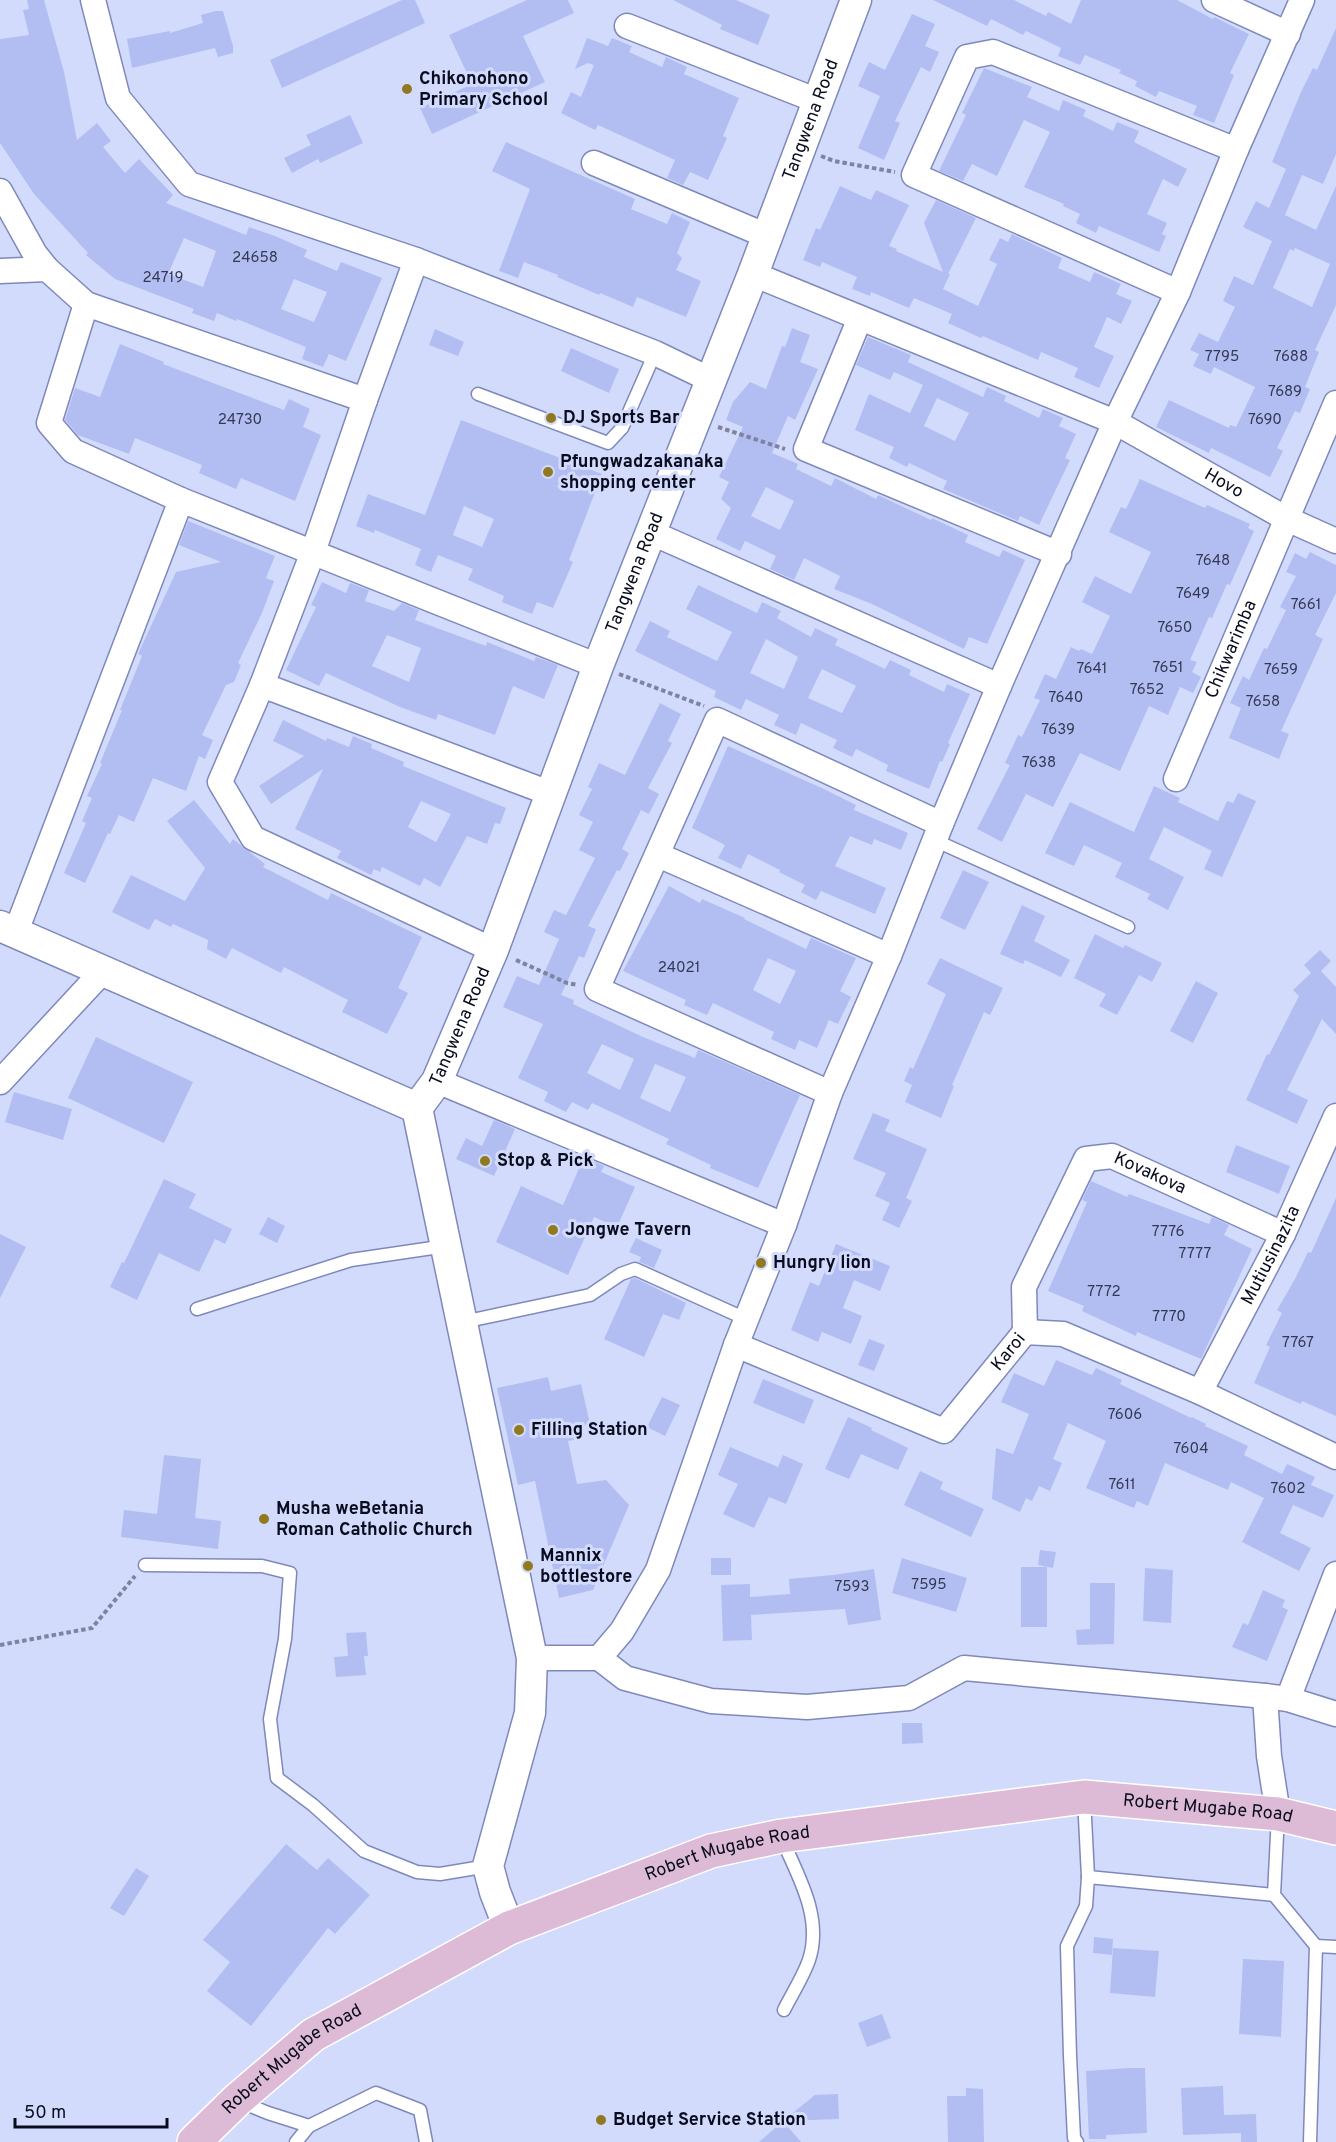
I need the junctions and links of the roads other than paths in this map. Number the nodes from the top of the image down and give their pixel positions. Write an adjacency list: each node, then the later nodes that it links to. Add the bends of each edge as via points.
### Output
1 (93, 0): 12 (street, via 118,98 189,184)
2 (856, 0): 7 (street, Tangwena Road)
3 (1214, 0): 6 (street)
4 (1302, 0): 6 (street)
5 (627, 26): 7 (street)
6 (1288, 34): 8 (street)
7 (818, 101): 11 (street, Tangwena Road)
8 (1236, 150): 16 (street); 16 (street, via 993,52 967,57 914,175)
9 (594, 163): 11 (street)
10 (0, 191): 13 (street)
11 (767, 236): 15 (street, Tangwena Road)
12 (416, 260): 19 (street); 22 (street)
13 (47, 269): 14 (street); 17 (street)
14 (0, 271)
15 (753, 274): 18 (street, Hovo); 20 (street, Tangwena Road)
16 (1178, 292): 24 (street)
17 (86, 304): 22 (street); 25 (street, via 49,423 73,451)
18 (860, 318): 24 (street, Hovo); 30 (street, via 806,449)
19 (655, 353): 20 (street); 21 (lane, via 622,428 608,443)
20 (711, 380): 27 (street, Tangwena Road)
21 (478, 394)
22 (365, 400): 29 (street)
23 (1336, 403): 26 (street, Chikwarimba)
24 (1115, 422): 26 (street, Hovo); 30 (street)
25 (181, 500): 29 (street); 39 (street)
26 (1287, 519): 28 (street, Hovo); 34 (street, Chikwarimba)
27 (652, 533): 31 (street, Tangwena Road); 33 (street)
28 (1336, 541)
29 (313, 552): 31 (street); 32 (street)
30 (1059, 554): 33 (street)
31 (598, 666): 35 (street, Tangwena Road)
32 (262, 686): 35 (street); 40 (street, via 220,782 254,838)
33 (999, 686): 36 (street)
34 (1176, 779)
35 (552, 794): 40 (street, Tangwena Road)
36 (937, 832): 37 (street, via 717,720); 38 (lane); 41 (street)
37 (658, 855): 41 (street); 45 (street, via 597,989)
38 (1128, 927)
39 (8, 930): 42 (street)
40 (493, 950): 43 (street, Tangwena Road)
41 (889, 956): 45 (street)
42 (103, 972): 44 (street); 46 (street)
43 (437, 1081): 46 (street, Tangwena Road); 48 (street)
44 (0, 1082)
45 (830, 1093): 48 (street)
46 (417, 1108): 50 (street)
47 (1336, 1116): 49 (street, Mutiusinazita)
48 (784, 1225): 52 (street)
49 (1283, 1234): 54 (street, Kovakova, via 1112,1156 1086,1159 1024,1287); 56 (street, Mutiusinazita)
50 (446, 1246): 51 (lane, via 351,1260); 53 (street)
51 (197, 1309)
52 (746, 1319): 53 (lane, via 635,1269 590,1295); 55 (street)
53 (463, 1322): 60 (street)
54 (1025, 1332): 55 (street, Karoi, via 944,1431); 56 (street, Karoi, via 1063,1334)
55 (736, 1345): 61 (street, via 658,1570 622,1631)
56 (1200, 1392): 57 (street, Karoi)
57 (1336, 1457)
58 (145, 1564): 68 (lane, via 262,1566 290,1573 285,1639 270,1719 277,1778 364,1851 417,1872 440,1874)
59 (1336, 1574): 62 (street)
60 (532, 1658): 61 (street); 68 (street, via 530,1713)
61 (599, 1658): 62 (street, via 625,1678 711,1701 807,1707 909,1698 964,1668)
62 (1276, 1698): 63 (street); 65 (street, via 1269,1756)
63 (1336, 1714)
64 (1084, 1797): 65 (main road, Robert Mugabe Road); 67 (main road, Robert Mugabe Road); 69 (lane)
65 (1278, 1814): 66 (main road, Robert Mugabe Road); 70 (lane)
66 (1336, 1828)
67 (781, 1836): 71 (main road, Robert Mugabe Road, via 711,1851); 74 (lane, via 810,1905 815,1935 809,1961)
68 (488, 1866): 71 (street)
69 (1088, 1877): 70 (lane); 80 (lane, via 1086,1906 1067,1946)
70 (1274, 1894): 72 (lane)
71 (509, 1928): 75 (main road, Robert Mugabe Road, via 313,2035)
72 (1316, 1946): 73 (lane); 81 (lane)
73 (1336, 1947)
74 (784, 2010)
75 (237, 2100): 76 (lane); 77 (main road, Robert Mugabe Road)
76 (309, 2126): 78 (lane); 79 (lane, via 376,2093 420,2110)
77 (194, 2142)
78 (296, 2142)
79 (426, 2142)
80 (1077, 2142)
81 (1310, 2142)

